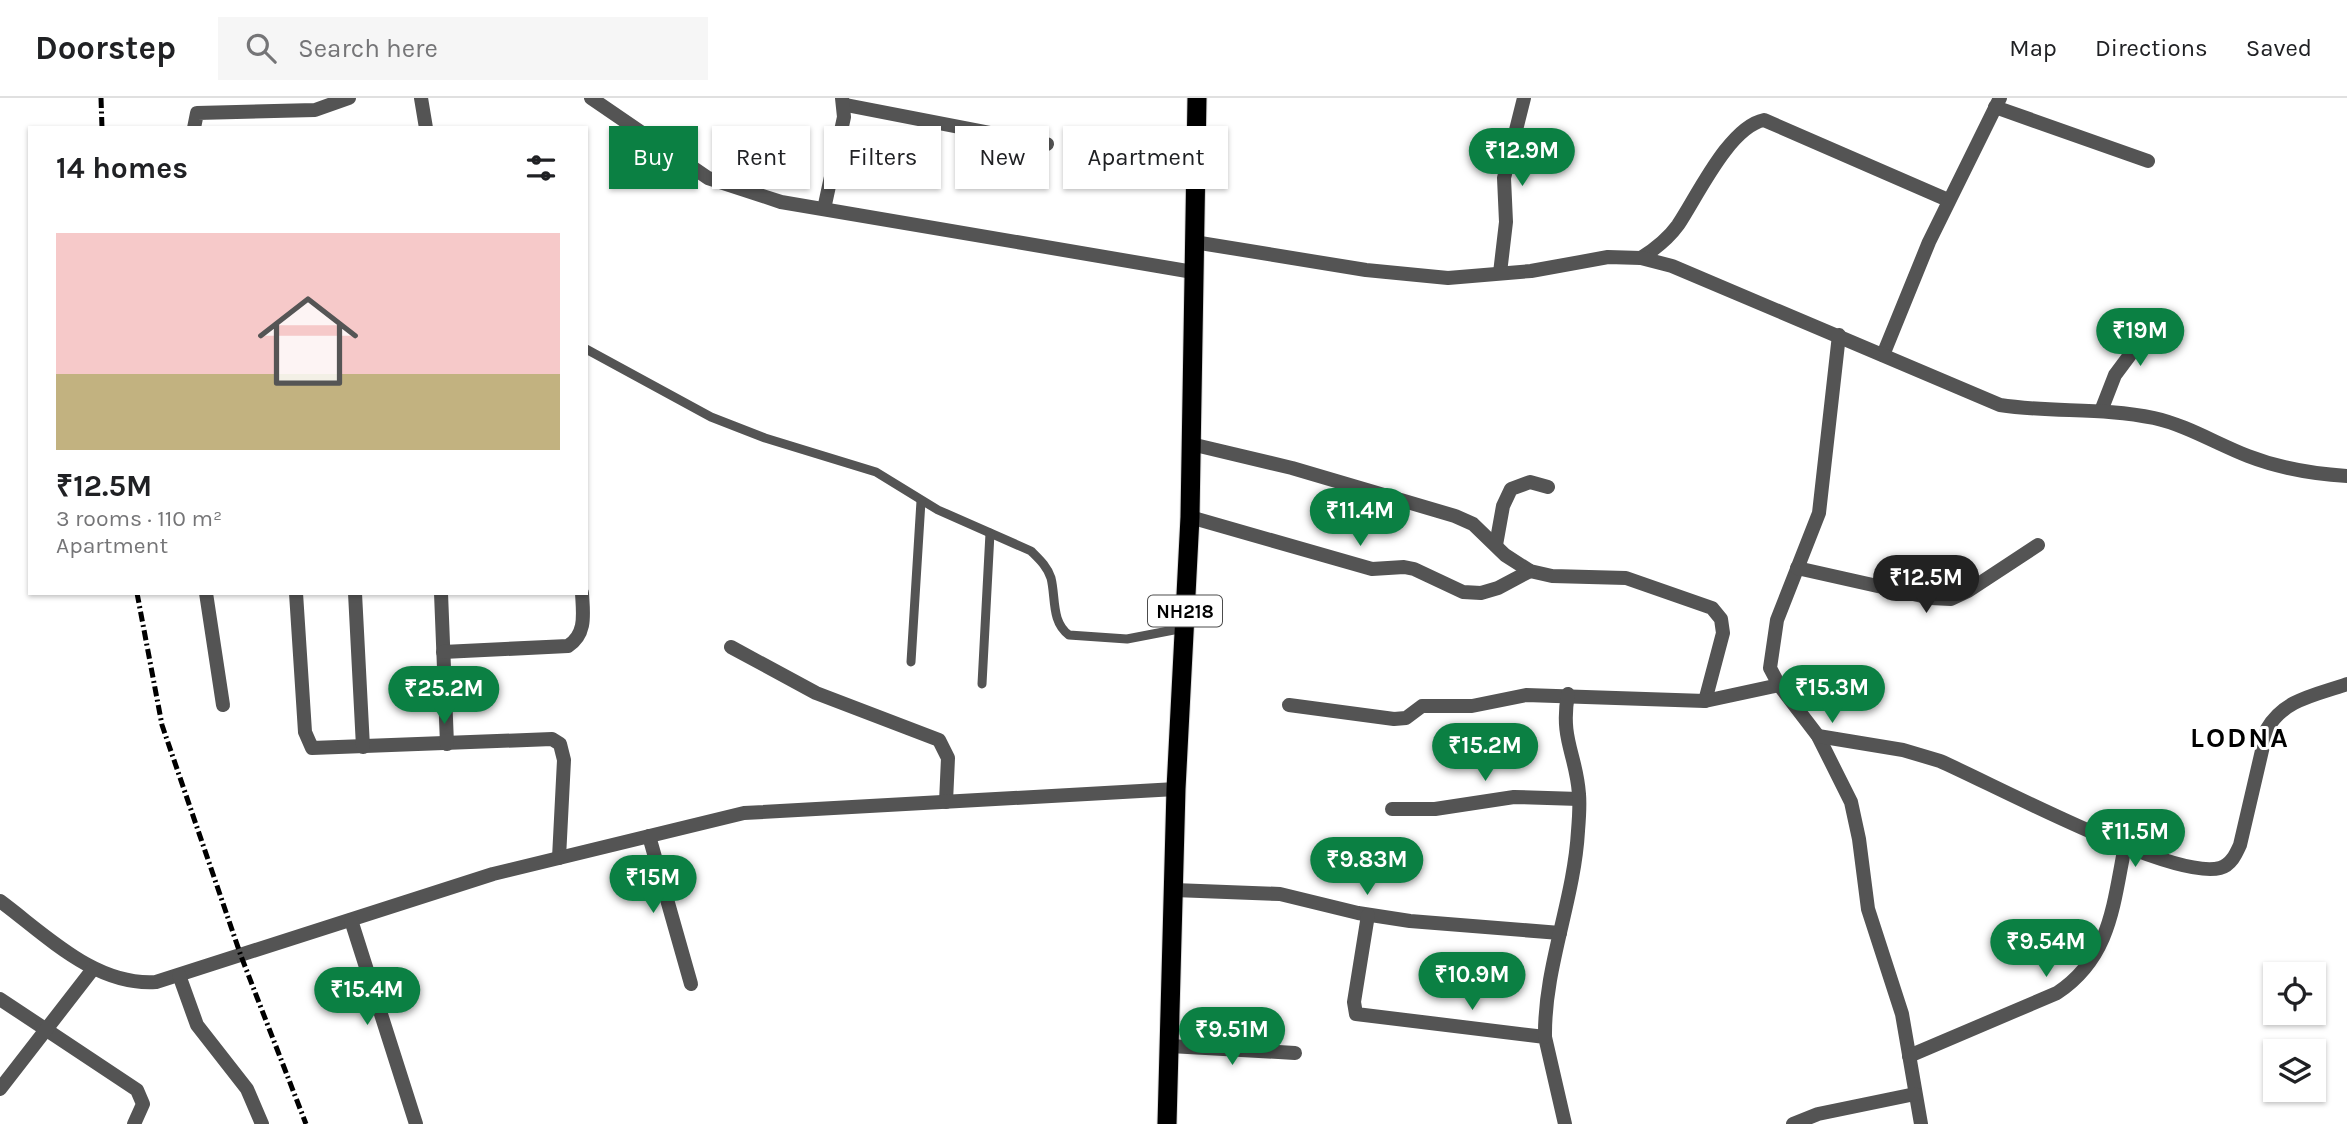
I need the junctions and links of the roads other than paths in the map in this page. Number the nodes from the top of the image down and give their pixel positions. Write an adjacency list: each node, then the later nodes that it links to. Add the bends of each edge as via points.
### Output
1 (349, 98): 8 (street, via 315,110 197,113)
2 (421, 98): 9 (street)
3 (591, 98): 13 (street, via 708,178 781,202)
4 (1197, 98): 14 (highway, NH218)
5 (1524, 98): 17 (street, via 1504,178 1506,222)
6 (844, 102): 10 (street); 13 (street)
7 (1997, 103): 11 (street); 12 (street)
8 (194, 126)
9 (426, 126)
10 (960, 126)
11 (2148, 161)
12 (1948, 200): 15 (street, via 1763,120 1749,126 1722,156 1677,226); 21 (street)
13 (824, 209): 16 (street)
14 (1194, 242): 16 (highway, NH218); 17 (street, via 1366,270 1448,278)
15 (1641, 258): 17 (street, via 1608,257); 19 (street, via 1672,266)
16 (1193, 272): 23 (highway, NH218)
17 (1500, 273)
18 (2159, 316): 22 (street, via 2115,375)
19 (1839, 335): 21 (street); 31 (street, via 1819,513)
20 (588, 350): 26 (lane, via 711,417 876,472)
21 (1883, 355): 22 (street, via 2000,405)
22 (2101, 411): 24 (street, via 2157,419 2251,457 2300,471)
23 (1191, 444): 27 (highway, NH218); 29 (street, via 1455,516 1473,524)
24 (2347, 476)
25 (1548, 487): 29 (street, via 1530,482 1511,489)
26 (921, 501): 28 (lane); 41 (lane)
27 (1190, 517): 32 (street, via 1372,569 1414,569 1464,592 1498,588); 38 (highway, NH218)
28 (990, 533): 38 (lane, via 1031,551 1043,562 1058,623 1069,635 1127,639); 42 (lane)
29 (1496, 545): 32 (street)
30 (2038, 545): 31 (street, via 1951,598 1931,598)
31 (1797, 568): 44 (street, via 1777,620 1770,655)
32 (1530, 571): 46 (street, via 1626,578 1712,608 1721,619 1723,633)
33 (206, 595): 47 (street)
34 (296, 595): 51 (street, via 307,741 318,750)
35 (355, 595): 51 (street)
36 (441, 595): 40 (street)
37 (582, 595): 40 (street, via 583,624 576,641 568,646)
38 (1184, 628): 52 (highway, NH218)
39 (731, 647): 54 (street, via 816,693 939,740 948,758)
40 (443, 652): 50 (street)
41 (911, 662)
42 (982, 684)
43 (2347, 684): 57 (street, via 2286,705 2275,715 2267,729 2240,845 2223,868 2206,870 2158,860)
44 (1779, 685): 46 (street); 49 (street)
45 (1568, 694): 46 (street); 48 (street, via 1526,695 1472,706 1422,706 1406,718 1394,719); 53 (street, via 1564,728)
46 (1705, 701)
47 (223, 705)
48 (1289, 705)
49 (1818, 736): 57 (street, via 1940,761); 72 (street, via 1850,802 1868,909 1902,1014)
50 (447, 744): 51 (street); 58 (street, via 552,739 560,744 565,760)
51 (363, 747)
52 (1176, 789): 54 (street); 59 (highway, NH218)
53 (1579, 799): 55 (street, via 1514,797 1435,809); 63 (street, via 1575,866)
54 (946, 802): 56 (street, via 744,813)
55 (1392, 809)
56 (649, 836): 58 (street); 66 (street)
57 (2125, 846): 72 (street, via 2105,934 2096,956 2077,980 2057,993)
58 (559, 858): 62 (street, via 493,874)
59 (1174, 890): 61 (street, via 1280,894); 70 (highway, NH218)
60 (0, 901): 64 (street)
61 (1368, 915): 63 (street); 69 (street, via 1356,1014)
62 (351, 920): 65 (street); 77 (street)
63 (1560, 933): 69 (street, via 1545,1012)
64 (93, 969): 65 (street, via 139,984); 68 (street)
65 (179, 975): 76 (street, via 197,1025 247,1089)
66 (691, 984)
67 (0, 999): 68 (street)
68 (47, 1031): 73 (street); 75 (street, via 136,1090 143,1104)
69 (1545, 1037): 79 (street)
70 (1170, 1046): 71 (street); 78 (highway, NH218)
71 (1295, 1053)
72 (1909, 1056): 74 (street)
73 (0, 1089)
74 (1916, 1094): 80 (street, via 1818,1114); 81 (street)
75 (134, 1124)
76 (262, 1124)
77 (416, 1124)
78 (1167, 1124)
79 (1565, 1124)
80 (1793, 1124)
81 (1921, 1124)

